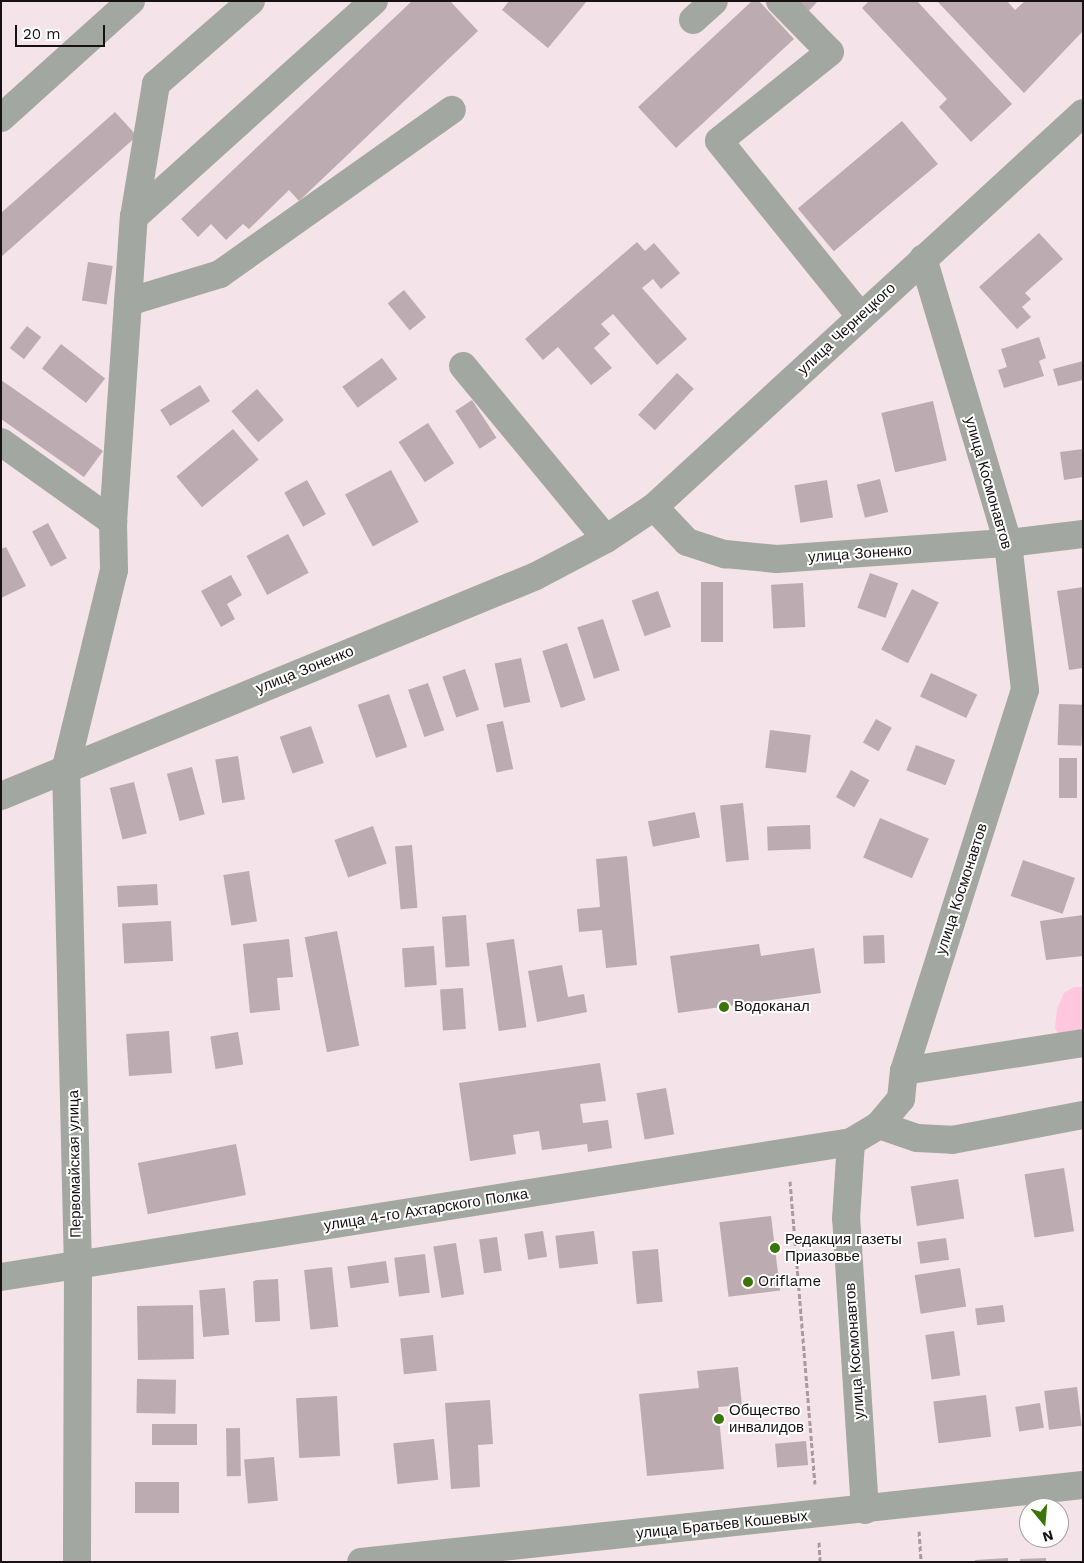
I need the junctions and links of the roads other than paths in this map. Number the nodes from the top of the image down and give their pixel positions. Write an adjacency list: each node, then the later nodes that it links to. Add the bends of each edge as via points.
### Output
1 (131, 1): 9 (street)
2 (251, 1): 10 (street, Первомайская улица, via 156,84)
3 (374, 1): 10 (street)
4 (714, 1): 6 (street)
5 (780, 1): 13 (street, via 830,52 719,141)
6 (693, 20)
7 (452, 110): 12 (street, via 220,274)
8 (1083, 113): 11 (street, улица Чернецкого)
9 (1, 118)
10 (134, 218): 12 (street, Первомайская улица)
11 (923, 258): 13 (street, улица Чернецкого); 20 (street, улица Космонавтов)
12 (128, 302): 17 (street, Первомайская улица)
13 (861, 317): 16 (street, улица Чернецкого)
14 (463, 366): 19 (street)
15 (1, 442): 17 (street)
16 (654, 507): 19 (street, улица Чернецкого); 20 (street, улица Зоненко, via 687,542 725,554 777,559)
17 (113, 522): 21 (street, Первомайская улица, via 114,570)
18 (1083, 534): 20 (street, улица Зоненко)
19 (606, 539): 21 (street, улица Зоненко, via 536,576)
20 (1008, 543): 24 (street, улица Космонавтов, via 1024,690)
21 (66, 767): 22 (street, улица Зоненко); 28 (street, Первомайская улица)
22 (1, 796)
23 (1083, 1043): 24 (street)
24 (904, 1071): 26 (street, улица Космонавтов, via 901,1099)
25 (1083, 1115): 26 (street, via 952,1140 917,1138)
26 (879, 1125): 27 (street, улица Космонавтов)
27 (851, 1142): 28 (street, улица 4-го Ахтарского Полка); 31 (street, улица Космонавтов, via 846,1219)
28 (78, 1267): 29 (street, улица 4-го Ахтарского Полка); 32 (street, Первомайская улица)
29 (1, 1277)
30 (1083, 1485): 31 (street, улица Братьев Кошевых)
31 (865, 1510): 33 (street, улица Братьев Кошевых)
32 (77, 1562)
33 (361, 1562)

